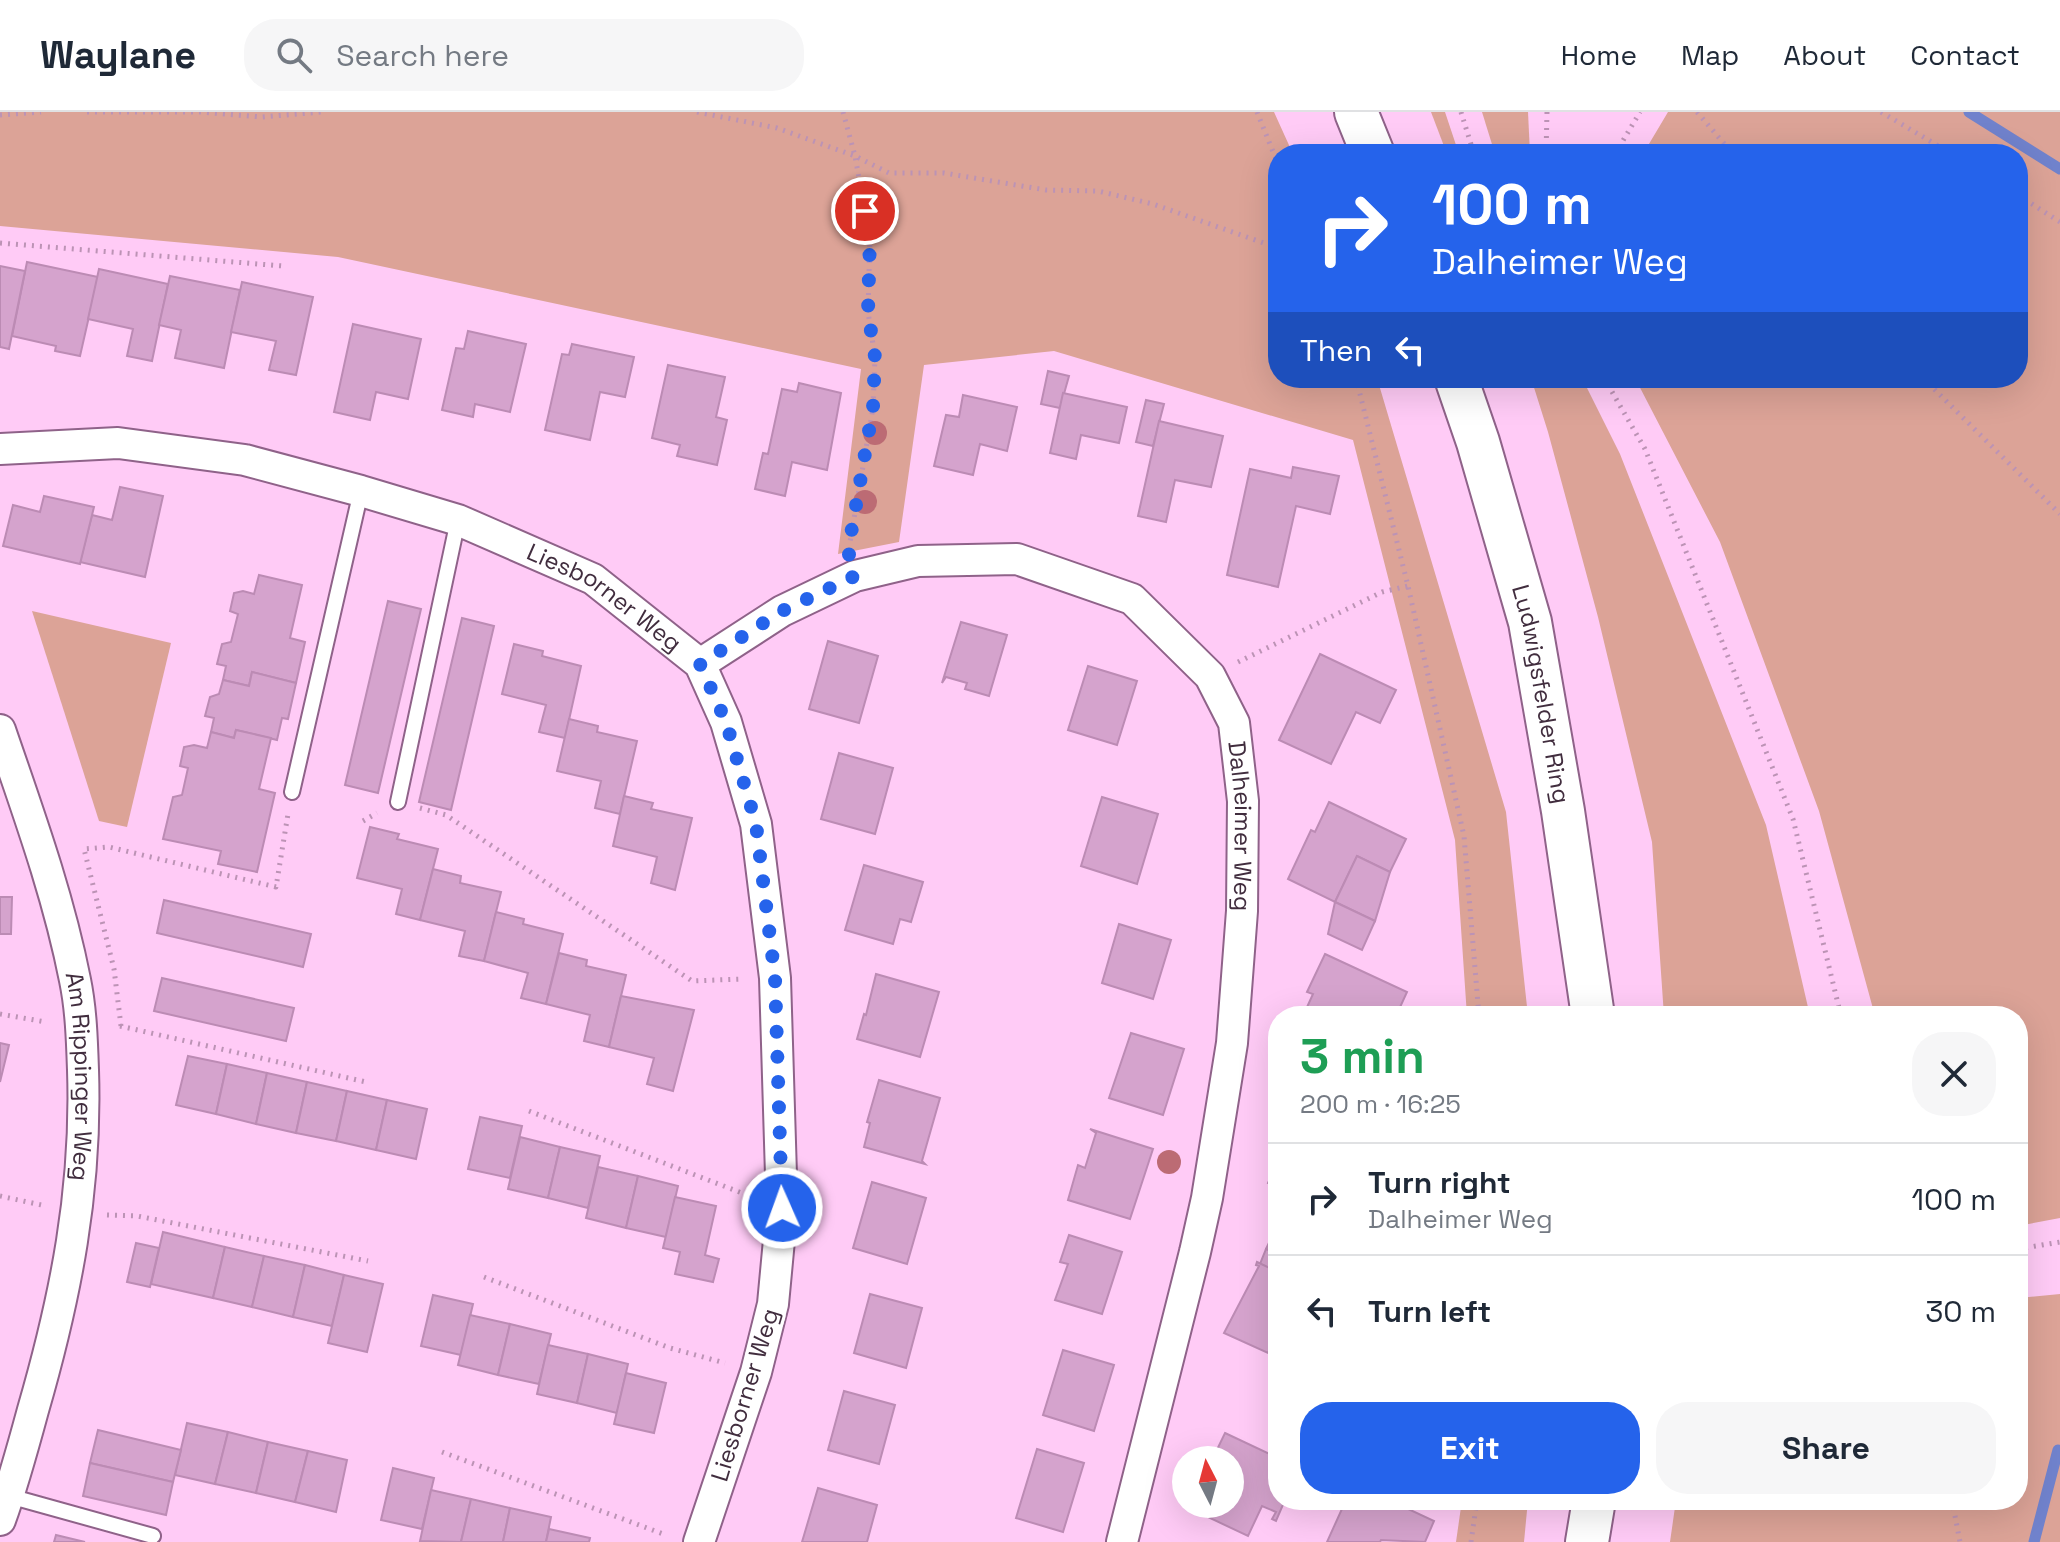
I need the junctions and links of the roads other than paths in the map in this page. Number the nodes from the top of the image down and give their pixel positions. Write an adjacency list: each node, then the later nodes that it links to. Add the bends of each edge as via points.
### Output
1 (1356, 112): 2 (main road)
2 (1369, 144)
3 (1459, 388): 11 (main road, Ludwigsfelder Ring, via 1530,622)
4 (0, 449): 5 (street, Liesborner Weg, via 118,443 245,460)
5 (361, 491): 6 (street, Liesborner Weg); 9 (lane)
6 (458, 520): 7 (street, Liesborner Weg, via 593,579); 10 (lane)
7 (700, 664): 15 (street, Liesborner Weg, via 726,722 756,824 775,978 782,1208 773,1304 756,1372); 16 (street, Dalheimer Weg, via 782,611 855,576 918,561 1017,559 1132,599 1210,676 1234,723 1243,801 1232,1043 1198,1239)
8 (0, 730): 12 (street, Am Rippinger Weg, via 43,856 75,980 85,1126 65,1291)
9 (292, 792)
10 (398, 802)
11 (1592, 1006)
12 (4, 1508): 14 (lane)
13 (1592, 1510): 17 (main road)
14 (153, 1536)
15 (685, 1539)
16 (1122, 1542)
17 (1587, 1542)

